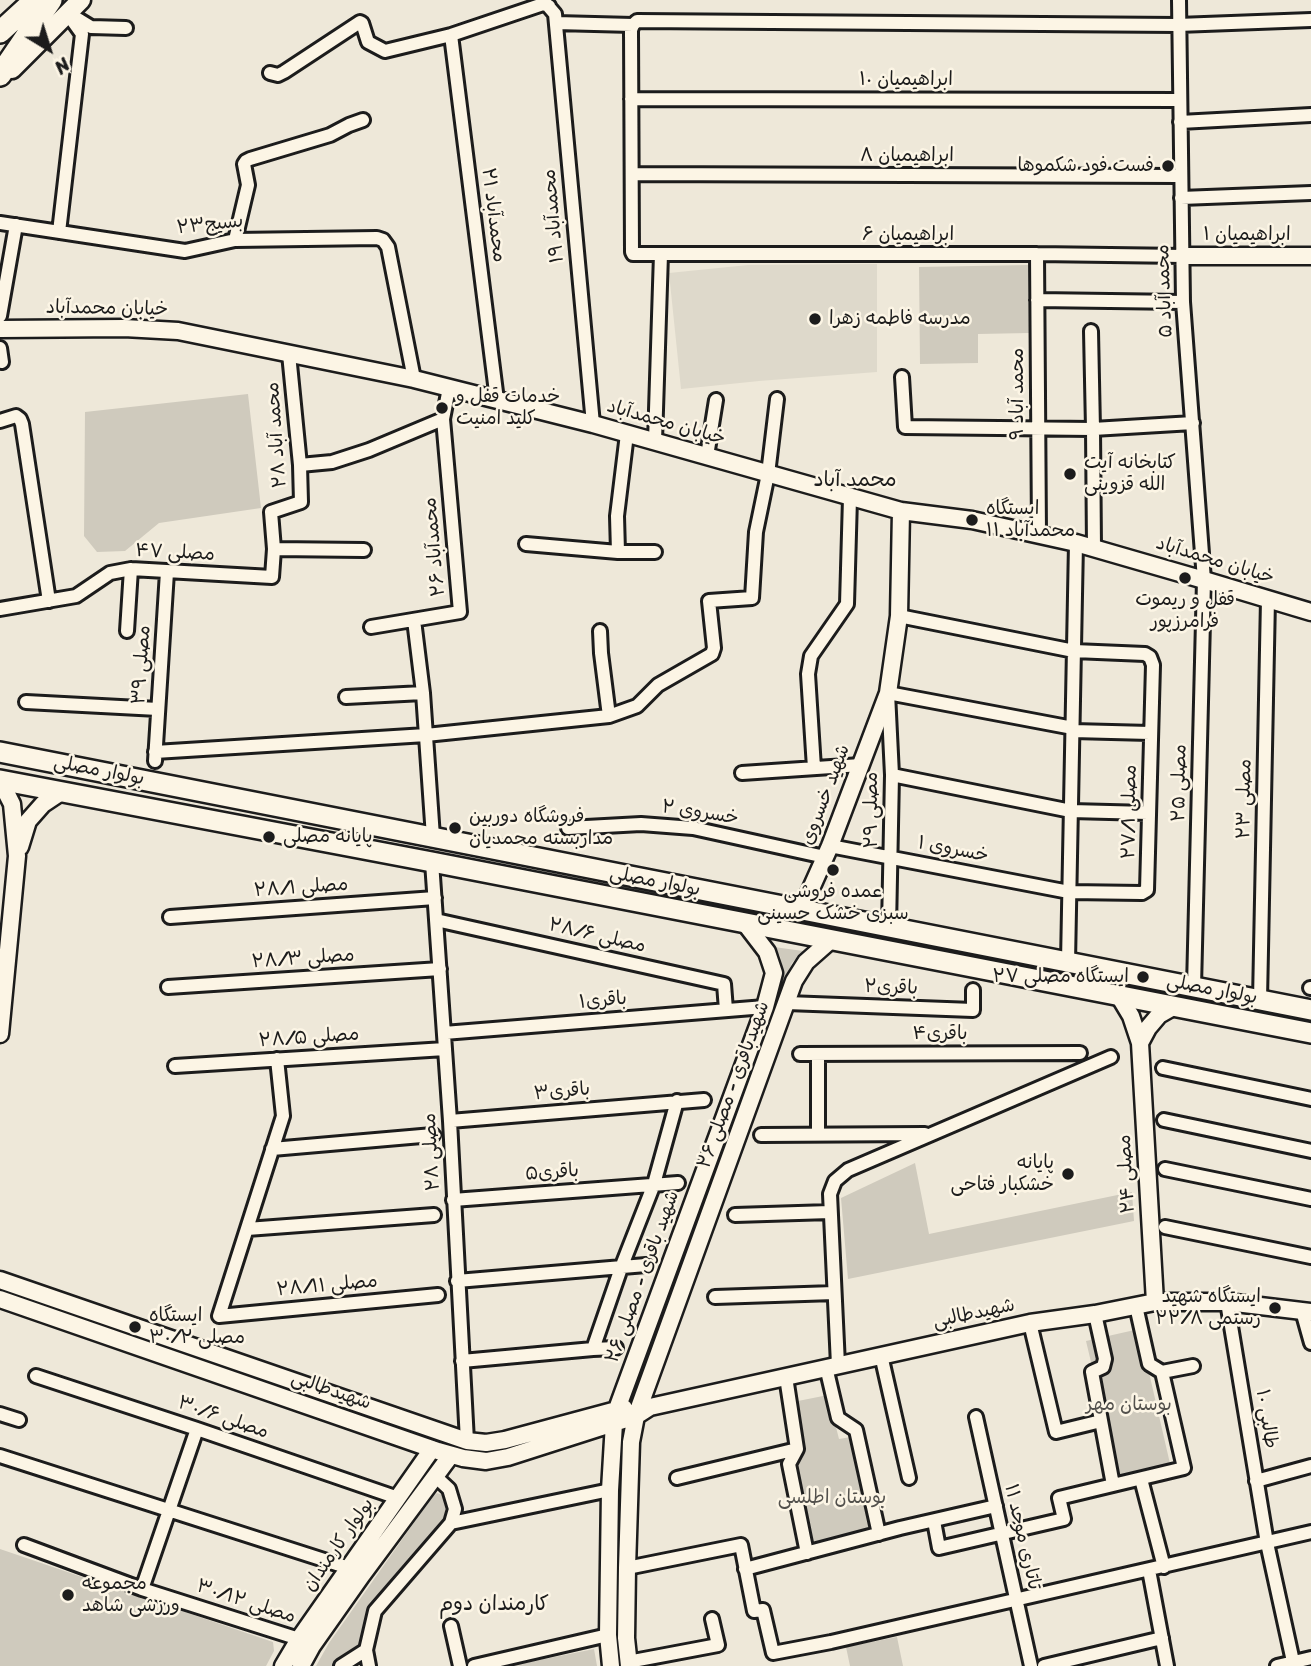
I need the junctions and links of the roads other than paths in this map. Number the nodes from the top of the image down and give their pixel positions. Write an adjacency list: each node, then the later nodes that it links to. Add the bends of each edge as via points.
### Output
1 (35, 0): 11 (highway)
2 (81, 0): 5 (main road)
3 (1179, 0): 9 (street, محمد آباد ۵)
4 (546, 3): 7 (street, محمدآباد ۱۹, via 555,13); 12 (street)
5 (59, 6): 10 (street, via 91,27); 14 (highway); 15 (main road); 27 (street, via 82,34)
6 (1311, 20): 9 (street)
7 (556, 23): 8 (street); 49 (street, محمدآباد ۱۹)
8 (633, 25): 9 (street, via 637,21); 16 (street)
9 (1178, 25): 17 (street, محمد آباد ۵)
10 (127, 28)
11 (0, 32)
12 (451, 35): 13 (street, via 385,51 368,42 360,22 284,72); 45 (street, محمدآباد ۲۱)
13 (270, 73)
14 (0, 75)
15 (0, 82)
16 (632, 99): 17 (street, ابراهیمیان ۱۰); 21 (street)
17 (1180, 100): 20 (street, محمد آباد ۵)
18 (1311, 115): 20 (street)
19 (363, 120): 28 (street, via 246,162 248,185)
20 (1180, 122): 22 (street, محمد آباد ۵)
21 (632, 174): 22 (street, ابراهیمیان ۸); 29 (street, ابراهیمیان ۶, via 633,254)
22 (1181, 177): 24 (street, محمد آباد ۵)
23 (1311, 192): 24 (street)
24 (1181, 198): 31 (street, محمد آباد ۵)
25 (0, 223): 26 (street, بسیج۲۳)
26 (16, 225): 27 (street, بسیج۲۳); 35 (street)
27 (59, 232): 28 (street, بسیج۲۳, via 185,251)
28 (235, 240): 42 (street, بسیج۲۳, via 383,240)
29 (660, 254): 30 (street, ابراهیمیان ۶); 54 (street)
30 (1037, 254): 31 (street, ابراهیمیان ۶); 33 (street, محمد آباد ۹)
31 (1183, 256): 32 (street, ابراهیمیان ۱); 34 (street, محمد آباد ۵)
32 (1311, 256)
33 (1037, 300): 34 (street); 51 (street, محمد آباد ۹)
34 (1183, 302): 50 (street, محمد آباد ۵)
35 (0, 316)
36 (0, 329): 39 (street, خیابان محمدآباد, via 178,331)
37 (1091, 331): 52 (street)
38 (0, 348): 40 (street)
39 (289, 354): 42 (street, خیابان محمدآباد); 56 (street, محمد آباد ۲۸)
40 (2, 362)
41 (902, 377): 51 (street, via 905,427)
42 (414, 379): 43 (street, خیابان محمدآباد)
43 (449, 388): 45 (street, خیابان محمدآباد); 47 (street, محمدآباد ۲۶)
44 (777, 399): 57 (street)
45 (497, 400): 49 (street, خیابان محمدآباد)
46 (716, 400): 55 (street)
47 (443, 419): 56 (street, via 332,462); 77 (street, محمدآباد ۲۶, via 460,612)
48 (0, 421): 73 (street, via 16,416 22,424)
49 (593, 424): 53 (street, خیابان محمدآباد)
50 (1193, 424): 52 (street); 71 (street, محمد آباد ۵)
51 (1038, 429): 52 (street); 60 (street, محمد آباد ۹)
52 (1093, 429): 63 (street)
53 (627, 434): 54 (street, خیابان محمدآباد); 66 (street, via 617,516)
54 (655, 441): 55 (street, خیابان محمدآباد)
55 (707, 456): 57 (street, خیابان محمدآباد)
56 (300, 465): 64 (street, محمد آباد ۲۸, via 301,502 271,512)
57 (768, 474): 58 (street, خیابان محمدآباد); 87 (street, via 755,532 752,598 709,601 712,654 657,685 637,706)
58 (850, 498): 59 (street, خیابان محمدآباد); 93 (street, via 847,604 811,656 808,674)
59 (901, 511): 60 (street, خیابان محمدآباد); 76 (street, شهید خسروی)
60 (1039, 534): 61 (street, خیابان محمدآباد)
61 (1076, 543): 63 (street, خیابان محمدآباد); 81 (street)
62 (527, 544): 66 (street)
63 (1094, 548): 71 (street, خیابان محمدآباد)
64 (274, 549): 65 (street); 70 (street, محمد آباد ۲۸)
65 (365, 550)
66 (618, 552): 67 (street)
67 (655, 552)
68 (131, 569): 69 (street, مصلی ۴۷); 73 (street, مصلی ۴۷, via 110,573 76,596); 79 (street)
69 (167, 572): 70 (street, مصلی ۴۷); 86 (street, مصلی ۳۹)
70 (272, 577)
71 (1204, 580): 72 (street, خیابان محمدآباد); 117 (street, مصلی ۲۵)
72 (1268, 599): 75 (street, خیابان محمدآباد); 120 (street, مصلی ۲۳)
73 (49, 601): 74 (street, مصلی ۴۷)
74 (0, 608)
75 (1311, 612)
76 (899, 616): 81 (street); 83 (street, شهید خسروی)
77 (414, 620): 78 (street, محمدآباد ۲۶); 82 (street)
78 (371, 627)
79 (127, 631)
80 (600, 631): 87 (street)
81 (1074, 651): 88 (street); 89 (street, مصلی ۲۷/۱, via 1150,657)
82 (423, 693): 84 (street); 90 (street)
83 (888, 693): 88 (street); 92 (street, شهید خسروی); 95 (street, مصلی ۲۹)
84 (346, 697)
85 (26, 702): 86 (street)
86 (158, 709): 90 (street, مصلی ۳۹, via 155,756)
87 (609, 716): 90 (street)
88 (1073, 730): 89 (street); 98 (street)
89 (1150, 733): 99 (street, مصلی ۲۷/۱)
90 (426, 735): 101 (street)
91 (0, 752): 101 (main road, بولوار مصلی)
92 (860, 765): 93 (street); 102 (street, شهید خسروی)
93 (814, 768): 94 (street)
94 (742, 773)
95 (892, 775): 98 (street); 104 (street, مصلی ۲۹)
96 (0, 782): 97 (main road, بولوار مصلی); 103 (street, via 12,804)
97 (61, 792): 103 (street, via 28,821); 105 (main road, بولوار مصلی)
98 (1071, 811): 99 (street); 106 (street)
99 (1148, 813): 106 (street, مصلی ۲۷/۱, via 1147,890)
100 (568, 828): 102 (street, خسروی ۲, via 641,824 693,828)
101 (433, 837): 108 (main road, بولوار مصلی)
102 (827, 851): 104 (street, خسروی ۱); 108 (street, شهید خسروی)
103 (17, 856): 128 (street)
104 (890, 858): 106 (street, خسروی ۱); 112 (street, مصلی ۲۹)
105 (432, 862): 107 (street, مصلی ۲۸); 111 (main road, بولوار مصلی)
106 (1069, 892): 114 (street)
107 (435, 898): 109 (street, مصلی ۲۸/۱); 110 (street, مصلی ۲۸)
108 (801, 911): 112 (main road, بولوار مصلی)
109 (170, 917)
110 (436, 920): 115 (street, مصلی ۲۸); 124 (street, مصلی ۲۸/۶, via 724,984)
111 (744, 922): 113 (main road, بولوار مصلی); 122 (street, شهید باقری - مصلی ۲۶, via 767,951 774,973)
112 (889, 928): 114 (main road, بولوار مصلی)
113 (832, 939): 119 (main road, بولوار مصلی); 121 (street, شهیدباقری - مصلی ۲۶, via 806,962)
114 (1068, 962): 117 (main road, بولوار مصلی)
115 (440, 969): 116 (street, مصلی ۲۸/۳); 126 (street, مصلی ۲۸)
116 (168, 987)
117 (1194, 987): 120 (main road, بولوار مصلی)
118 (973, 990): 121 (street, باقری۲, via 973,1010)
119 (1119, 996): 123 (main road, بولوار مصلی); 129 (street, مصلی ۲۴)
120 (1260, 1000): 125 (main road, بولوار مصلی)
121 (787, 1003): 184 (street, شهیدباقری - مصلی ۲۶)
122 (765, 1007): 124 (street, باقری۱); 186 (street, شهید باقری - مصلی ۲۶)
123 (1173, 1007): 127 (main road, بولوار مصلی); 129 (street, via 1153,1021)
124 (726, 1010): 126 (street, باقری۱)
125 (1311, 1010)
126 (444, 1033): 130 (street, مصلی ۲۸)
127 (1311, 1033)
128 (0, 1034)
129 (1140, 1043): 169 (street, مصلی ۲۴)
130 (445, 1049): 135 (street, مصلی ۲۸/۵); 142 (street, مصلی ۲۸)
131 (1080, 1053): 133 (street, باقری۴)
132 (800, 1054): 133 (street, باقری۴)
133 (818, 1054): 143 (street)
134 (1111, 1057): 144 (street)
135 (277, 1059): 136 (street, مصلی ۲۸/۵); 147 (street, via 283,1116)
136 (175, 1066)
137 (1163, 1068): 138 (street)
138 (1311, 1099)
139 (704, 1100): 140 (street, باقری۳)
140 (677, 1101): 142 (street, باقری۳); 150 (street)
141 (1164, 1120): 148 (street)
142 (450, 1121): 152 (street, مصلی ۲۸)
143 (818, 1134): 144 (street); 146 (street)
144 (932, 1134): 154 (street, via 848,1170 835,1181)
145 (433, 1135): 147 (street)
146 (761, 1135)
147 (272, 1149): 158 (street)
148 (1311, 1151)
149 (1165, 1169): 153 (street)
150 (654, 1184): 151 (street, باقری۵); 152 (street, باقری۵); 161 (street)
151 (678, 1184)
152 (453, 1199): 163 (street, مصلی ۲۸)
153 (1311, 1199)
154 (830, 1212): 156 (street); 164 (street)
155 (434, 1215): 158 (street)
156 (735, 1216)
157 (1166, 1227): 159 (street)
158 (247, 1229): 165 (street, مصلی ۲۸/۱۱, via 219,1315)
159 (1311, 1257)
160 (646, 1265): 161 (street)
161 (621, 1268): 163 (street); 176 (street)
162 (0, 1280): 191 (street, شهیدطالبی)
163 (457, 1281): 178 (street, مصلی ۲۸)
164 (834, 1293): 166 (street); 179 (street)
165 (438, 1295)
166 (715, 1297)
167 (0, 1299): 192 (street, شهیدطالبی)
168 (1227, 1301): 169 (street, شهیدطالبی); 171 (street, شهیدطالبی); 201 (street, طالبی ۱۰)
169 (1155, 1302): 170 (street, شهیدطالبی)
170 (1136, 1306): 172 (street, شهیدطالبی); 181 (street, via 1149,1364)
171 (1307, 1311): 174 (street)
172 (1095, 1314): 173 (street, شهیدطالبی); 189 (street, via 1105,1359 1103,1367 1092,1372)
173 (1030, 1323): 177 (street, شهیدطالبی); 189 (street, via 1056,1432)
174 (1311, 1343)
175 (617, 1348): 176 (street)
176 (593, 1349): 178 (street)
177 (881, 1355): 179 (street, شهیدطالبی); 199 (street)
178 (462, 1361): 191 (street, مصلی ۲۸)
179 (832, 1366): 183 (street, شهیدطالبی); 211 (street, via 838,1418 856,1430)
180 (1193, 1366): 181 (street)
181 (1163, 1372): 200 (street, via 1184,1468)
182 (36, 1376): 190 (street, مصلی ۳۰/۶)
183 (786, 1377): 184 (street, شهیدطالبی); 193 (street)
184 (642, 1409): 186 (street, شهیدطالبی); 217 (street, شهیدباقری - مصلی ۲۶, via 631,1442)
185 (0, 1414): 188 (street)
186 (616, 1416): 191 (street, شهیدطالبی, via 505,1440); 194 (street, شهیدطالبی, via 508,1457 486,1461); 203 (street, شهید باقری - مصلی ۲۶)
187 (976, 1417): 205 (street, تاتاری موحد ۱۱)
188 (19, 1420)
189 (1101, 1421): 202 (street)
190 (197, 1429): 204 (street, مصلی ۳۰/۶); 206 (street)
191 (467, 1441)
192 (432, 1449): 194 (street, شهیدطالبی); 204 (street, بولوار کارمندان)
193 (797, 1449): 198 (street); 214 (street, via 789,1464)
194 (451, 1454): 197 (street, بولوار کارمندان)
195 (0, 1456): 206 (street)
196 (1311, 1466): 201 (street)
197 (435, 1476): 208 (street, via 449,1489 455,1508); 233 (street, بولوار کارمندان)
198 (677, 1478)
199 (909, 1478)
200 (1141, 1479): 202 (street); 216 (street)
201 (1256, 1480): 212 (street, طالبی ۱۰)
202 (1113, 1485): 210 (street, via 1059,1498 1065,1519)
203 (610, 1490): 208 (street); 224 (street, شهید باقری - مصلی ۲۶)
204 (398, 1498): 215 (street, بولوار کارمندان)
205 (996, 1506): 207 (street); 210 (street, تاتاری موحد ۱۱)
206 (170, 1509): 215 (street); 220 (street)
207 (934, 1521): 210 (street, via 939,1548); 211 (street)
208 (451, 1523): 228 (street, via 375,1611)
209 (1311, 1532): 212 (street)
210 (1002, 1533): 221 (street, تاتاری موحد ۱۱)
211 (880, 1534): 214 (street)
212 (1267, 1543): 216 (street); 231 (street, طالبی ۱۰)
213 (24, 1545): 220 (street, مصلی ۳۰/۱۲)
214 (807, 1553): 218 (street)
215 (349, 1567): 227 (street, بولوار کارمندان)
216 (1164, 1567): 219 (street)
217 (627, 1568): 218 (street, via 741,1545); 225 (street, شهیدباقری - مصلی ۲۶)
218 (746, 1569): 221 (street, via 754,1611 763,1610 773,1653)
219 (1149, 1570): 221 (street); 226 (street)
220 (142, 1589): 227 (street, مصلی ۳۰/۱۲)
221 (1017, 1600): 239 (street, تاتاری موحد ۱۱)
222 (712, 1619): 230 (street, via 718,1644)
223 (451, 1626): 236 (street)
224 (608, 1635): 225 (street); 237 (street); 238 (street, شهید باقری - مصلی ۲۶)
225 (626, 1637): 230 (street, شهیدباقری - مصلی ۲۶)
226 (1162, 1638): 240 (street); 241 (street)
227 (299, 1639): 232 (street, بولوار کارمندان)
228 (366, 1650): 234 (street); 235 (street)
229 (1311, 1658): 231 (street)
230 (629, 1664)
231 (1294, 1664): 242 (street)
232 (283, 1666)
233 (301, 1666)
234 (341, 1666)
235 (369, 1666)
236 (460, 1666)
237 (474, 1666)
238 (611, 1666)
239 (1031, 1666)
240 (1044, 1666)
241 (1167, 1666)
242 (1277, 1666)

